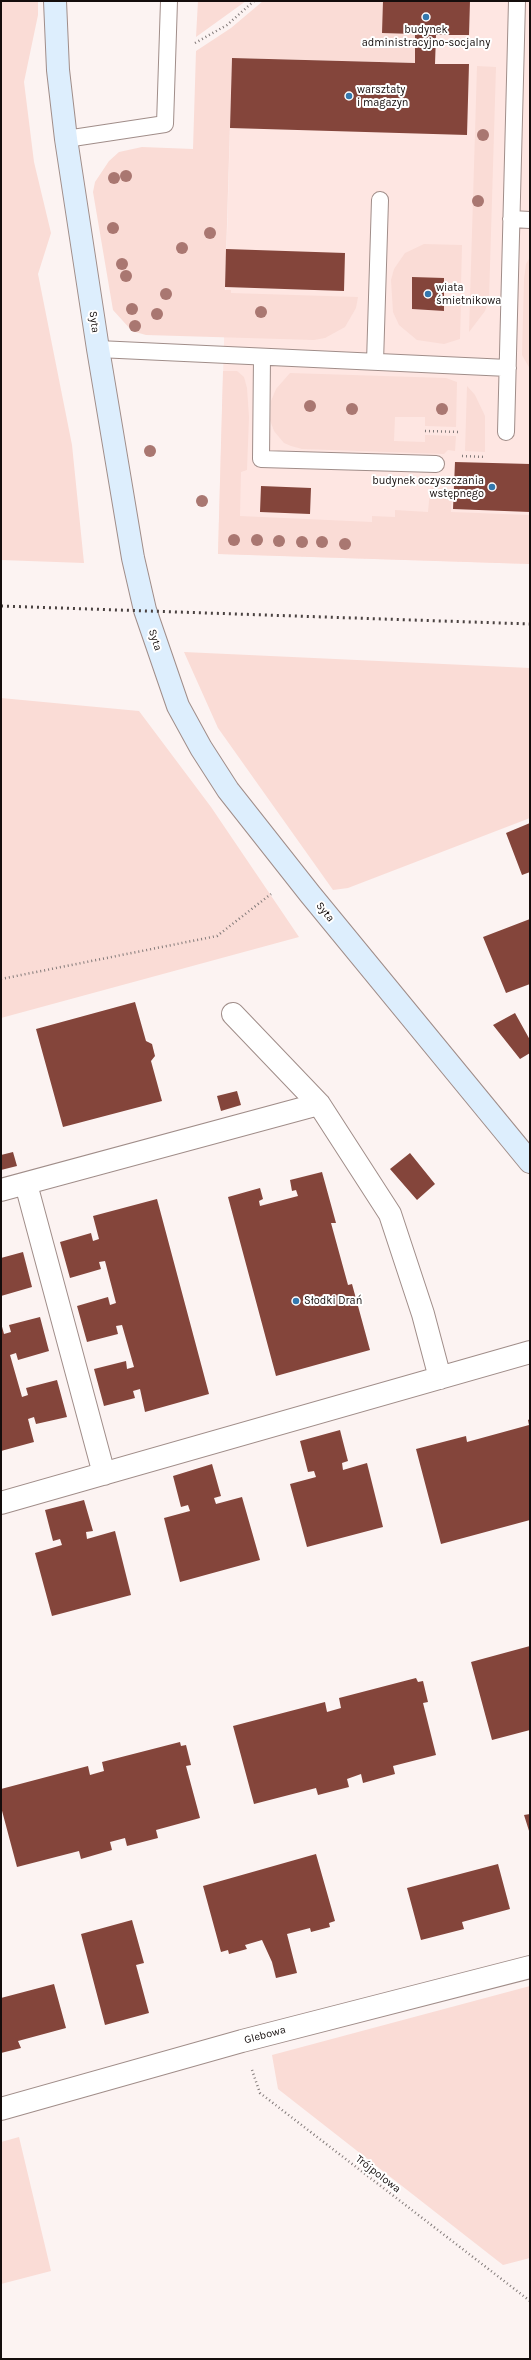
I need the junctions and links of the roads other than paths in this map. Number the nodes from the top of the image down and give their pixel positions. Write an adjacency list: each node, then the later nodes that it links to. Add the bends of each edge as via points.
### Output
1 (55, 1): 4 (street, Syta, via 58,70)
2 (169, 1): 4 (lane, via 164,124)
3 (517, 1): 6 (lane)
4 (66, 139): 8 (street, Syta)
5 (380, 200): 10 (lane)
6 (512, 219): 7 (lane); 11 (lane)
7 (530, 220)
8 (98, 349): 9 (lane); 16 (street, Syta, via 133,558 145,610 175,699 201,748 228,790 295,875)
9 (262, 357): 10 (lane); 13 (lane, via 261,459)
10 (375, 362): 11 (lane)
11 (508, 368): 12 (lane)
12 (506, 432)
13 (436, 464)
14 (233, 1014): 15 (street)
15 (319, 1104): 17 (street); 20 (street, via 390,1214 423,1314)
16 (530, 1162)
17 (26, 1184): 18 (street); 21 (street)
18 (1, 1190)
19 (530, 1352): 20 (street)
20 (440, 1378): 21 (street)
21 (104, 1474): 22 (street)
22 (1, 1503)
23 (530, 1967): 24 (street, Glebowa, via 242,2041)
24 (1, 2109)

